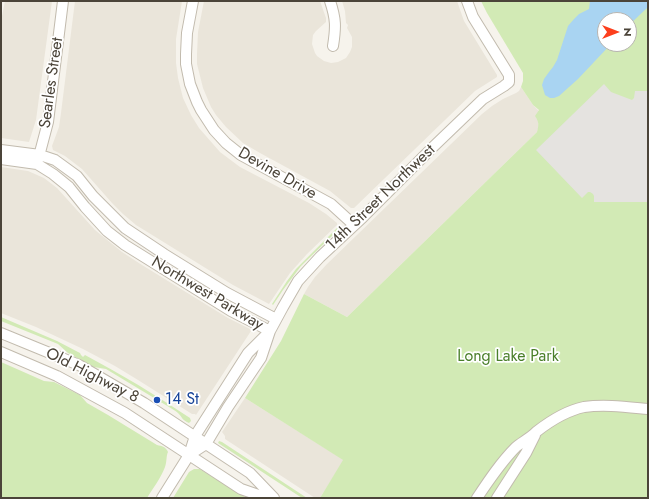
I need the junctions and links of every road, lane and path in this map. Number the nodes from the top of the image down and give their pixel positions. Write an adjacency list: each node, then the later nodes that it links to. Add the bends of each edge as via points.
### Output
1 (63, 1): 8 (street, Searles Street, via 48,122)
2 (194, 1): 9 (street, Devine Drive, via 186,43 187,70 197,102 214,130 241,155 331,204)
3 (330, 1): 5 (street, via 335,15)
4 (467, 1): 9 (street, 14th Street Northwest, via 473,17 507,71 509,82 482,99)
5 (333, 46)
6 (1, 150): 8 (street, Northwest Parkway)
7 (1, 159): 8 (street, Northwest Parkway)
8 (38, 159): 10 (street, Northwest Parkway, via 55,160 77,176 125,228); 11 (street, Northwest Parkway, via 69,187 107,231)
9 (354, 225): 12 (street, 14th Street Northwest, via 298,281)
10 (151, 246): 11 (street, Northwest Parkway); 12 (street, Northwest Parkway, via 227,294)
11 (144, 257): 13 (street, Northwest Parkway, via 231,311)
12 (276, 319): 13 (street, 14th Street Northwest)
13 (270, 331): 16 (street, 14th Street Northwest, via 248,353); 17 (street, 14th Street Northwest, via 261,358)
14 (1, 333): 20 (street, Old Highway 8, via 79,365)
15 (1, 352): 22 (street, Old Highway 8, via 57,376 125,414)
16 (226, 387): 17 (street); 20 (street, 14th Street Northwest)
17 (236, 395): 21 (street, 14th Street Northwest)
18 (648, 409): 19 (street, via 603,406 582,408 555,418)
19 (536, 432): 23 (street, via 516,448); 24 (street, via 526,453)
20 (195, 436): 21 (street, Old Highway 8); 22 (street, 14th Street Northwest)
21 (206, 444): 22 (street, 14th Street Northwest); 27 (street, Old Highway 8, via 250,473)
22 (189, 455): 25 (street, 14th Street Northwest); 26 (street, Old Highway 8, via 241,489)
23 (490, 479): 24 (street); 28 (street)
24 (503, 488): 29 (street)
25 (162, 498)
26 (267, 498)
27 (274, 498)
28 (477, 498)
29 (496, 498)

